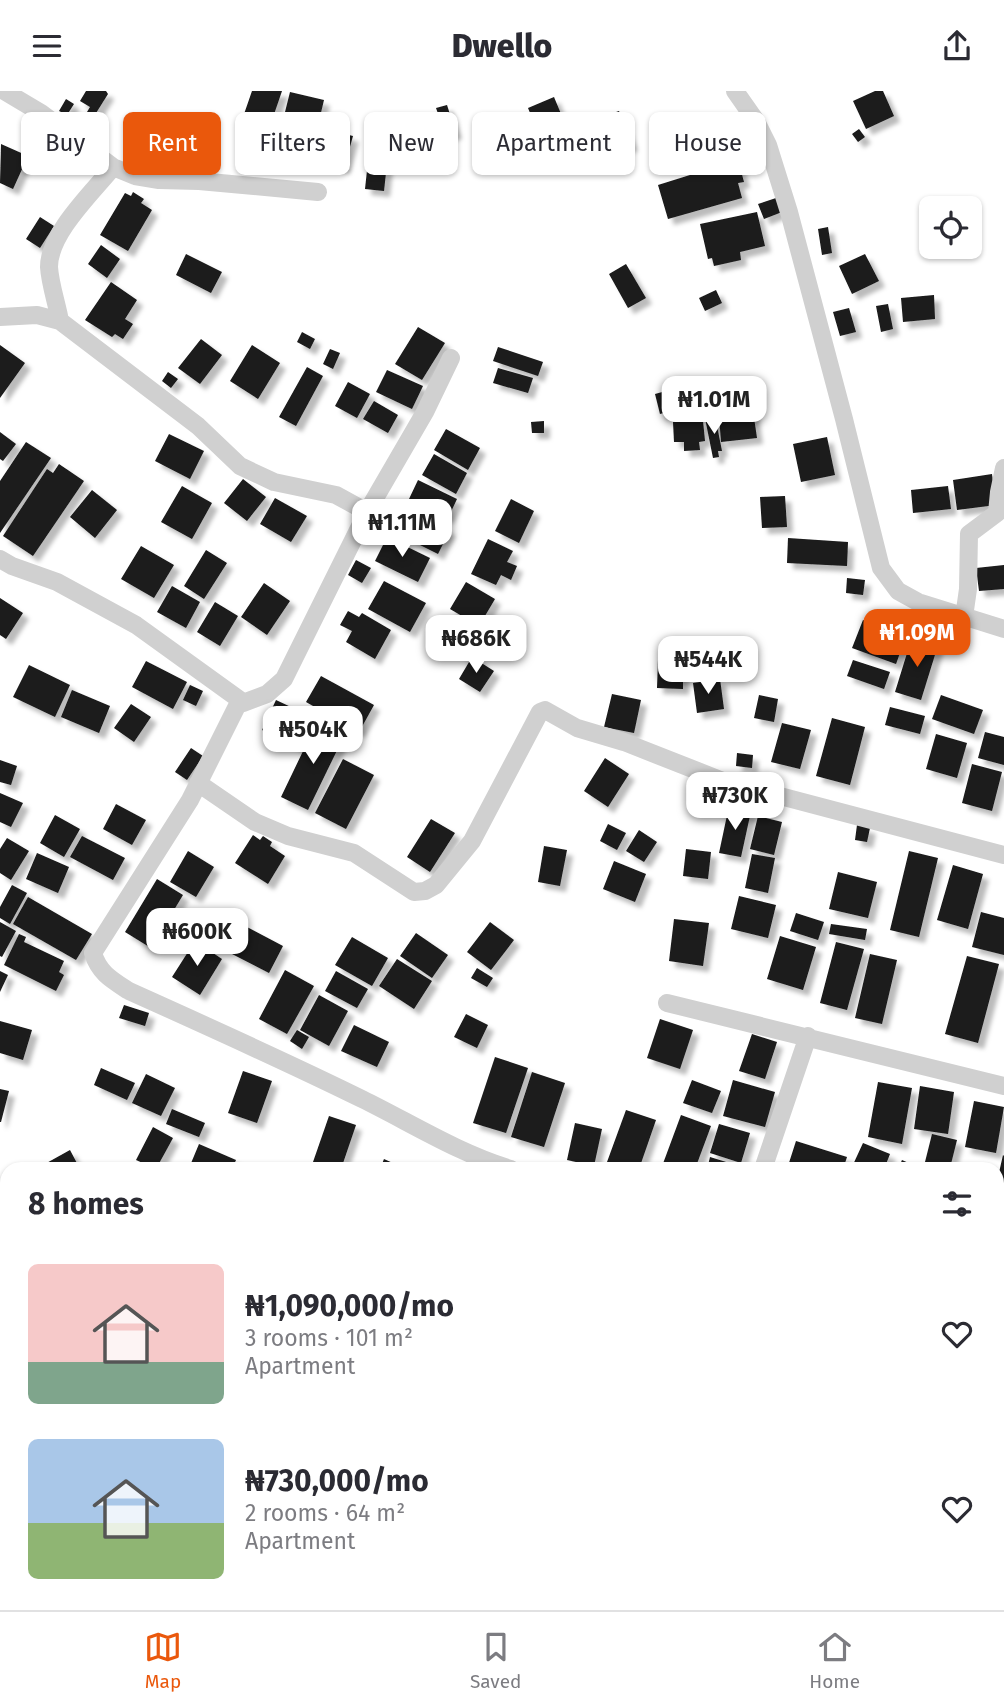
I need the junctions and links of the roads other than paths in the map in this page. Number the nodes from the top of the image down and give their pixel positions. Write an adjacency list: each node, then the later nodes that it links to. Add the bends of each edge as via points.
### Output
1 (4, 91): 3 (street)
2 (735, 91): 11 (street, via 768,145 789,212 881,568 898,591)
3 (113, 167): 4 (street, via 159,180); 6 (street, via 52,248 49,270)
4 (318, 192)
5 (0, 317): 6 (street, via 37,314)
6 (60, 321): 9 (street, via 198,426 240,466 274,482 336,495)
7 (451, 358): 9 (street)
8 (1004, 468): 11 (street, via 997,513 969,534)
9 (367, 512): 13 (street, via 284,679 267,694 243,703)
10 (0, 559): 13 (street, via 57,582 136,625)
11 (964, 617): 12 (street)
12 (1004, 629)
13 (240, 700): 14 (street)
14 (198, 783): 15 (street, via 254,822 354,853 414,892 425,891 436,885 472,841 543,709 577,728 723,781); 19 (street, via 93,953 105,976)
15 (1004, 855)
16 (667, 1003): 17 (street)
17 (808, 1037): 18 (street); 20 (street)
18 (1004, 1086)
19 (489, 1162)
20 (765, 1162)

